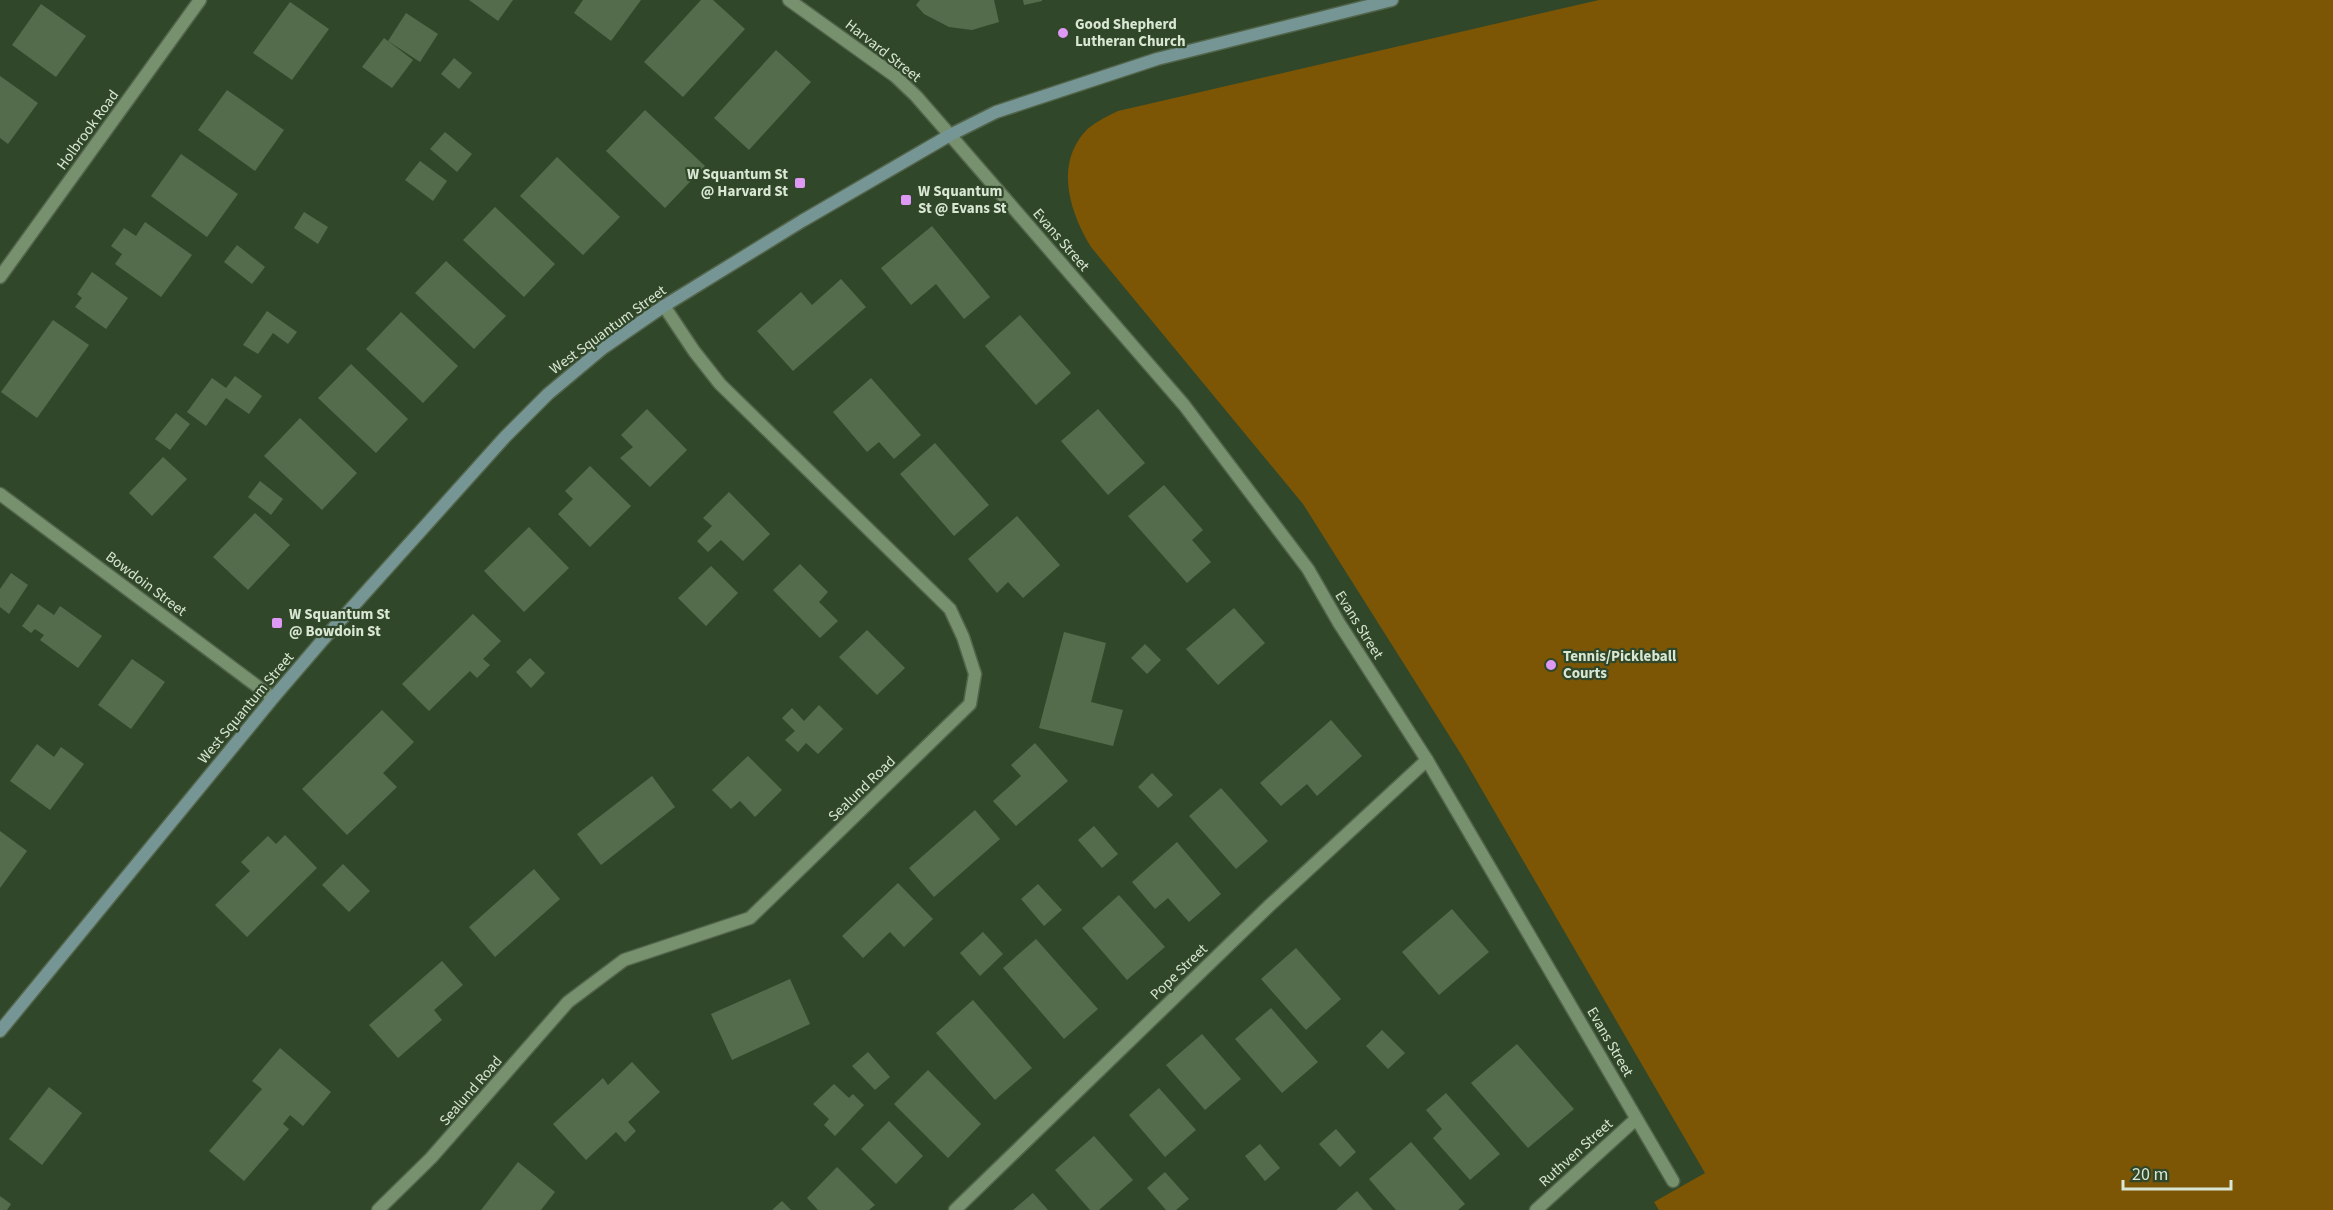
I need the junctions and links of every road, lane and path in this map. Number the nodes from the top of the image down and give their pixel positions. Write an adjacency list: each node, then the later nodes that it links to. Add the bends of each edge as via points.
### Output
1 (200, 0): 5 (street, Holbrook Road)
2 (789, 0): 4 (street, Harvard Street, via 895,76)
3 (1392, 0): 4 (main road, West Squantum Street, via 1124,69 996,112)
4 (950, 135): 6 (main road, West Squantum Street); 9 (street, Evans Street, via 1207,434 1308,569)
5 (0, 278)
6 (664, 306): 8 (main road, West Squantum Street, via 576,369 512,429); 13 (street, Sealund Road, via 720,384 950,609 975,674 970,704 750,918 624,960 568,1002 431,1158)
7 (0, 494): 8 (street, Bowdoin Street)
8 (273, 698): 10 (main road, West Squantum Street)
9 (1427, 760): 11 (street, Evans Street); 14 (street, Pope Street, via 1269,906)
10 (0, 1031)
11 (1636, 1119): 12 (street, Evans Street); 15 (street, Ruthven Street)
12 (1673, 1181)
13 (378, 1210)
14 (955, 1210)
15 (1536, 1210)

